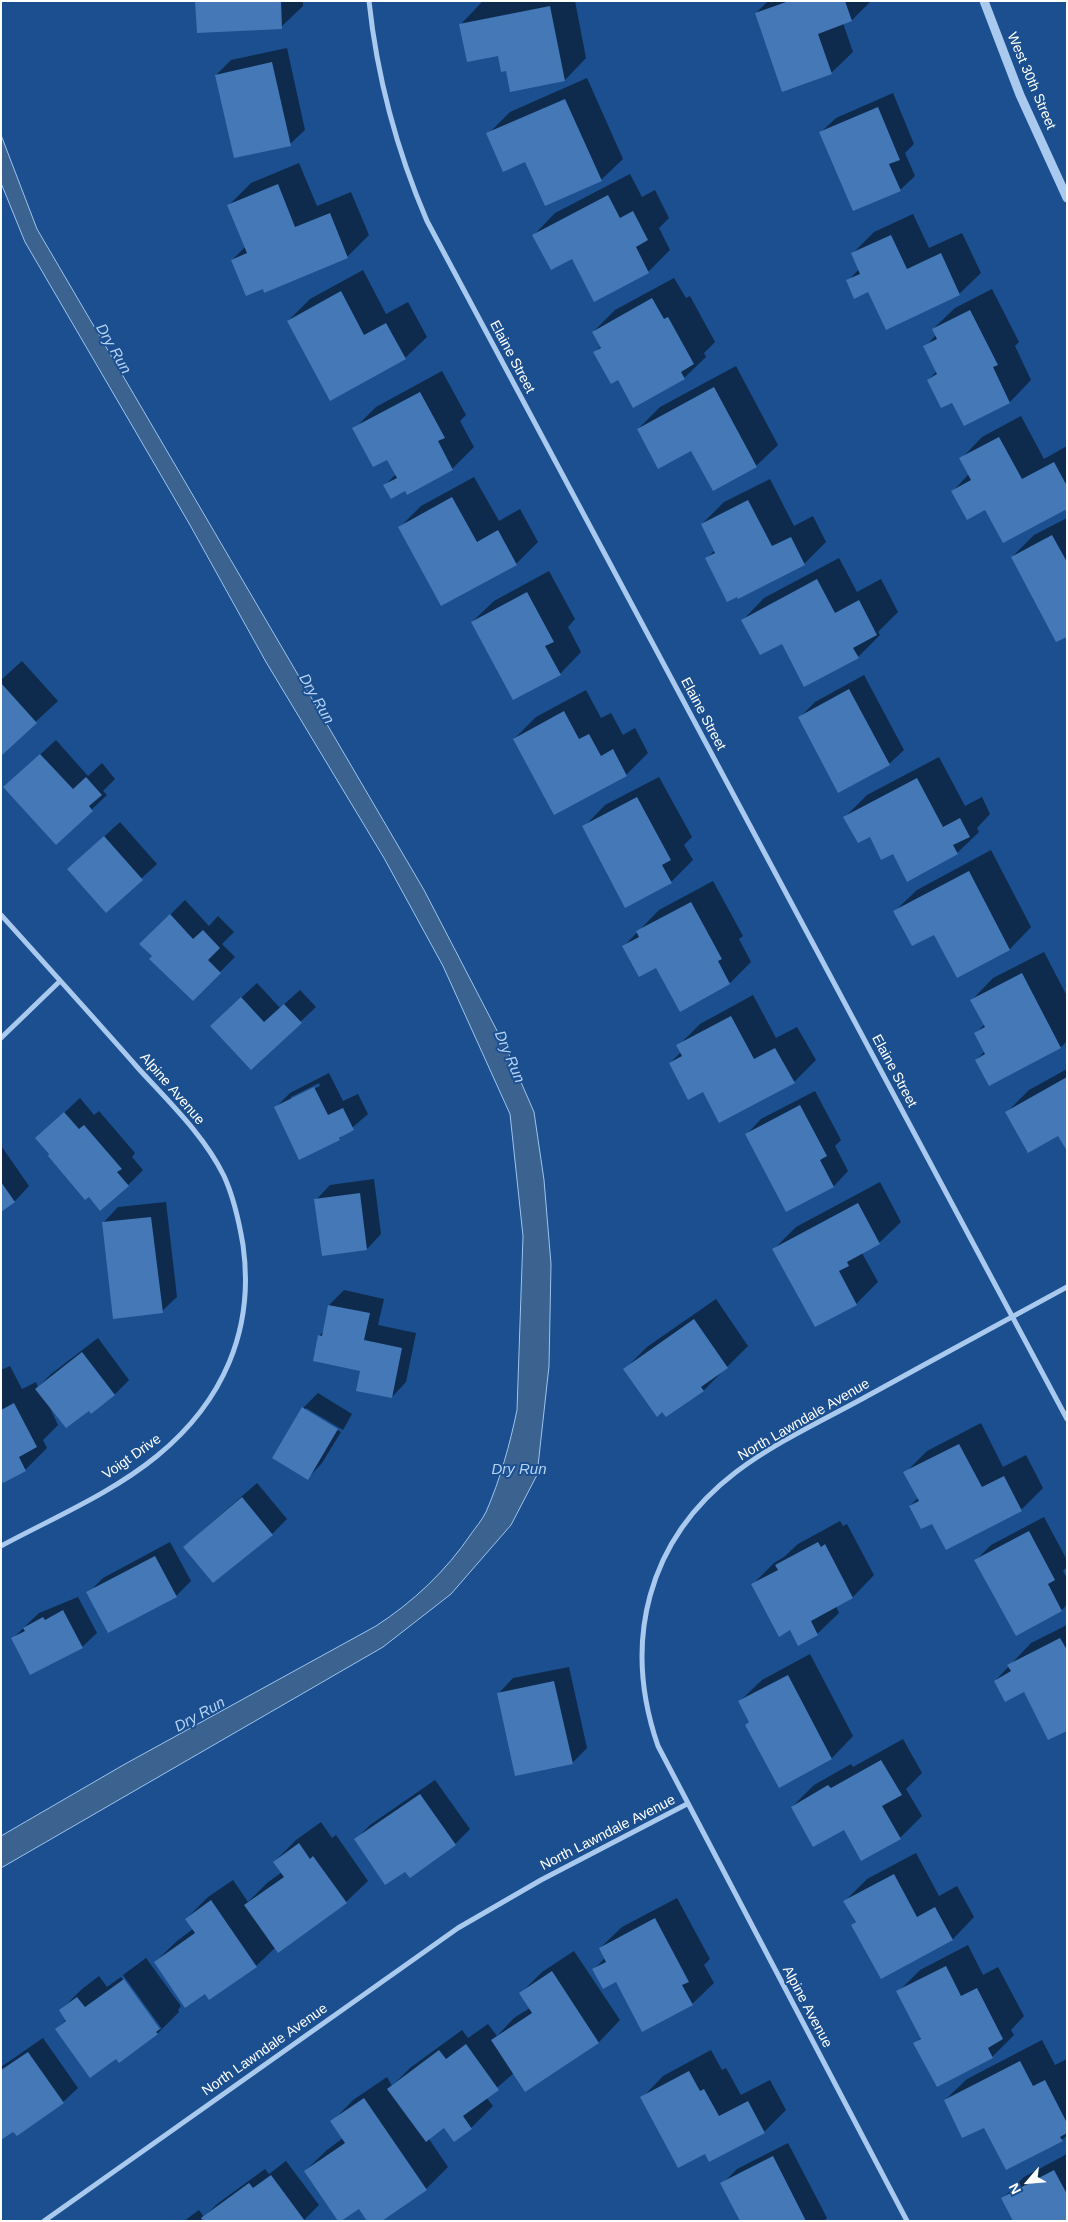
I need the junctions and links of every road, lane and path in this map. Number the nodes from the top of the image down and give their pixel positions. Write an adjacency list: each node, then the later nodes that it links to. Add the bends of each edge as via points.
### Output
1 (369, 1): 9 (street, Elaine Street, via 390,118 427,221)
2 (984, 1): 3 (street, West 30th Street, via 1020,95)
3 (1067, 198)
4 (1, 914): 5 (street, Alpine Avenue)
5 (60, 981): 6 (street); 8 (street, Alpine Avenue, via 183,1118 223,1176 238,1216 244,1252)
6 (1, 1038)
7 (1067, 1287): 9 (street, North Lawndale Avenue)
8 (243, 1317): 11 (street, Voigt Drive, via 222,1381 203,1409 171,1444 118,1483)
9 (1012, 1317): 10 (street, Elaine Street); 12 (street, North Lawndale Avenue, via 760,1455 710,1495 681,1532 651,1588 642,1636 642,1660 645,1700 652,1731)
10 (1067, 1419)
11 (1, 1546)
12 (687, 1804): 13 (street, North Lawndale Avenue, via 534,1884 458,1928); 14 (street, Alpine Avenue)
13 (44, 2221)
14 (906, 2221)

